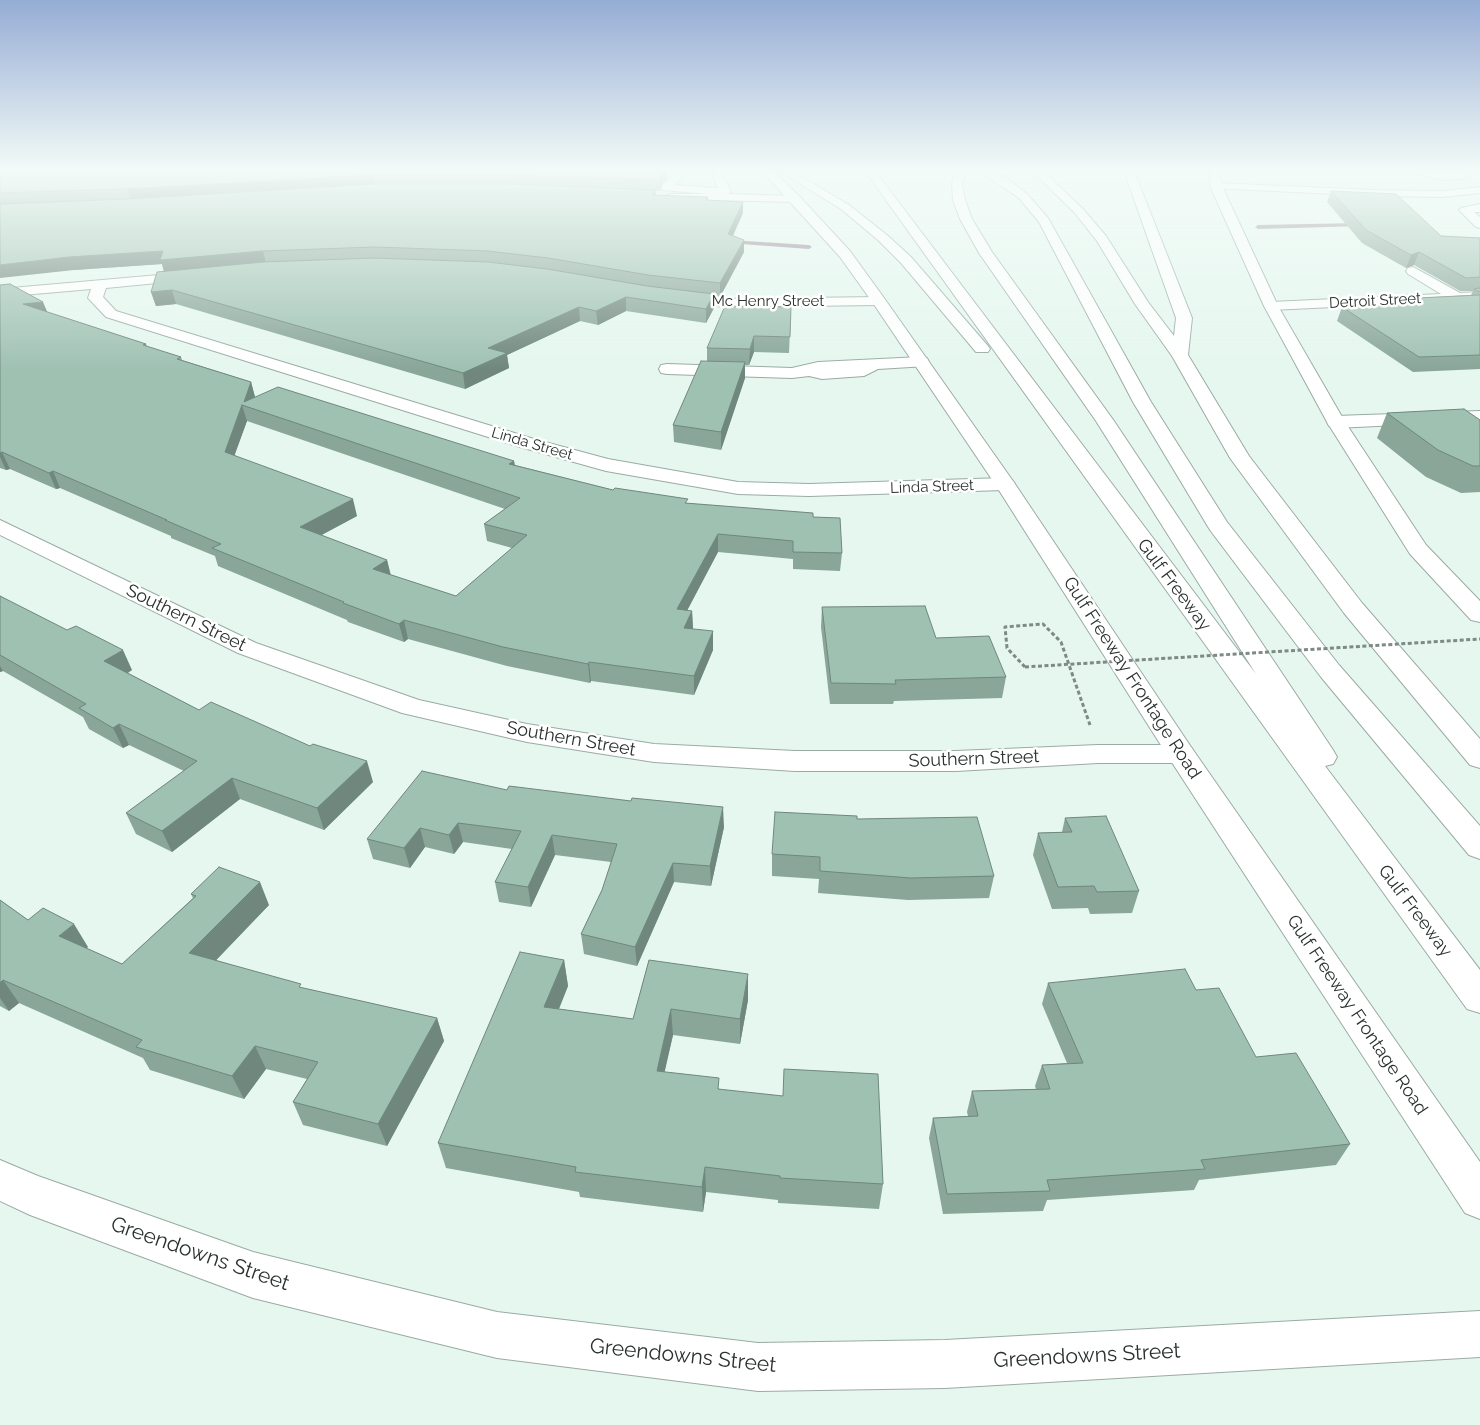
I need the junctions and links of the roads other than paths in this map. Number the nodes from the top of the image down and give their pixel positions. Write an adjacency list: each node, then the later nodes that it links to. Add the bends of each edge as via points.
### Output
1 (830, 238): 17 (main road, Gulf Freeway Frontage Road)
2 (882, 238): 27 (main road)
3 (919, 238): 27 (main road, Gulf Freeway)
4 (977, 238): 34 (main road, via 1105,421)
5 (1053, 238): 33 (main road, via 1142,402 1218,525 1330,671)
6 (1092, 238): 18 (main road)
7 (1101, 238): 18 (main road)
8 (1154, 238): 20 (main road, via 1184,318)
9 (1241, 238): 19 (main road)
10 (1413, 271): 16 (main road)
11 (207, 274): 12 (main road)
12 (100, 284): 13 (main road); 25 (main road, Linda Street, via 95,298 111,314 606,465 738,488 809,490)
13 (0, 293)
14 (664, 296): 17 (main road, Mc Henry Street, via 725,303)
15 (1480, 296): 16 (main road, Detroit Street)
16 (1457, 298): 19 (main road, Detroit Street)
17 (879, 301): 21 (main road, Gulf Freeway Frontage Road)
18 (1142, 304): 20 (main road)
19 (1271, 306): 24 (main road)
20 (1180, 355): 32 (main road, via 1240,458 1353,608)
21 (921, 362): 22 (main road, via 818,367 792,373); 25 (main road, Gulf Freeway Frontage Road)
22 (667, 369)
23 (1480, 416): 24 (main road)
24 (1336, 422): 30 (main road, via 1418,549)
25 (1005, 484): 31 (main road, Gulf Freeway Frontage Road)
26 (0, 527): 28 (main road, Southern Street)
27 (1134, 530): 34 (main road, Gulf Freeway)
28 (26, 539): 29 (main road); 31 (main road, Southern Street, via 256,651 412,707 527,733 654,753 795,761 956,761 1098,754)
29 (0, 550)
30 (1480, 615)
31 (1182, 754): 36 (main road, Gulf Freeway Frontage Road)
32 (1480, 758)
33 (1480, 847)
34 (1477, 994)
35 (0, 1180): 37 (main road, Greendowns Street, via 253,1276 497,1335 758,1367 945,1364)
36 (1480, 1198)
37 (1480, 1334)

